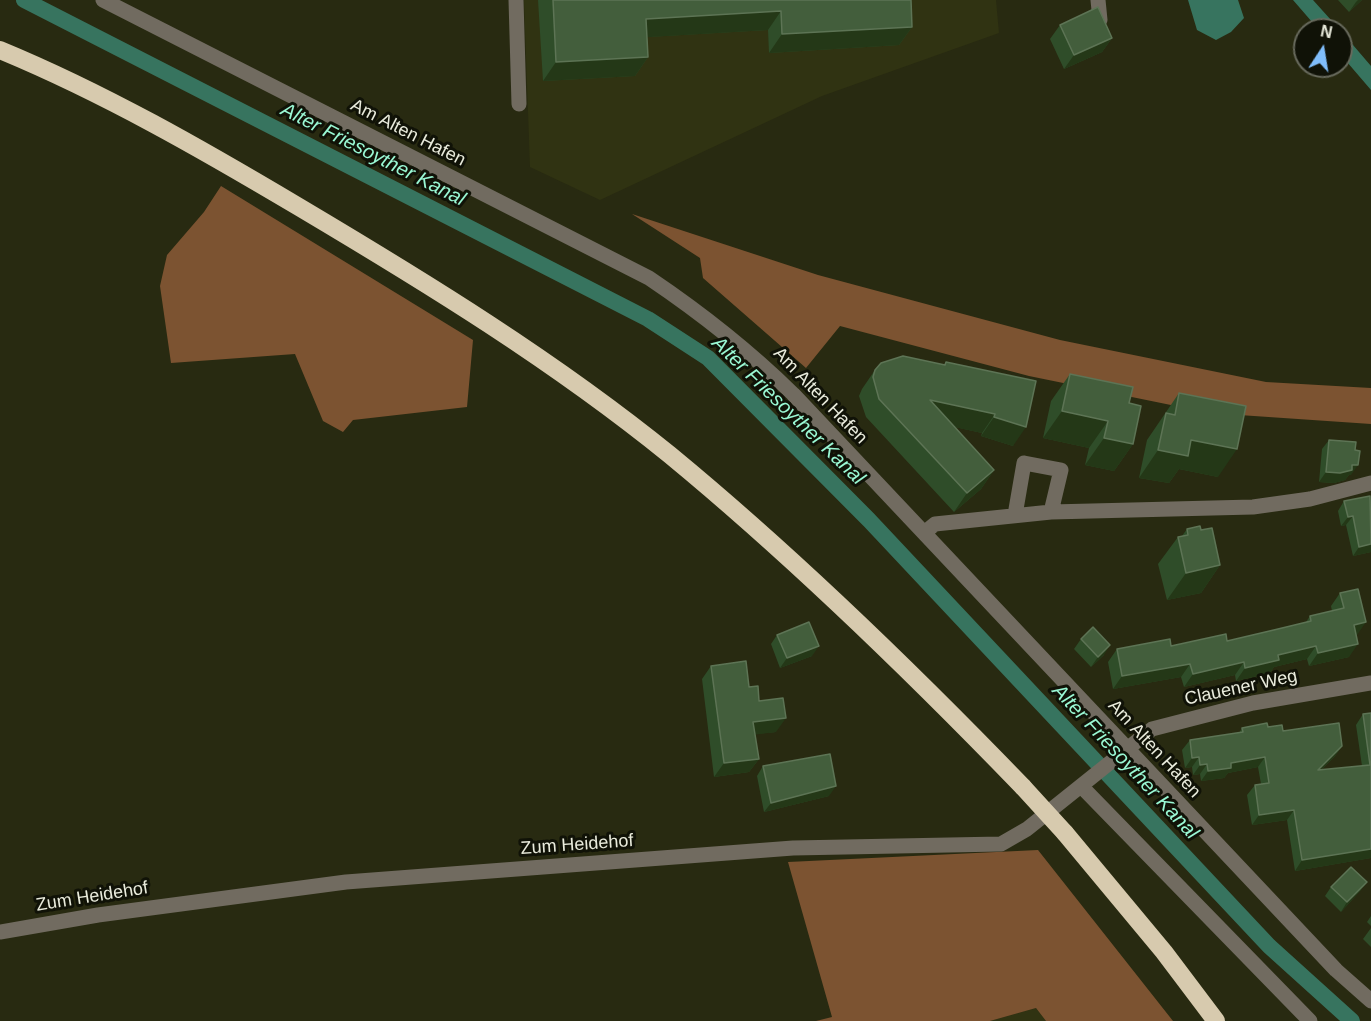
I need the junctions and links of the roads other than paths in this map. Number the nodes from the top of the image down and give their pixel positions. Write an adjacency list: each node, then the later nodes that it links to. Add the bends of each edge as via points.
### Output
1 (103, 0): 10 (street, Am Alten Hafen, via 649,278 749,351)
2 (516, 0): 6 (street)
3 (1098, 0): 4 (street)
4 (1100, 20)
5 (0, 50): 16 (highway, bridge, via 202,149 435,287 522,345 667,453 803,568 1023,787 1164,952)
6 (519, 104)
7 (1371, 483): 8 (street, via 1310,499 1253,507)
8 (1052, 512): 9 (street); 9 (street, via 1061,470 1024,463)
9 (1015, 515): 10 (street, via 935,524)
10 (924, 533): 12 (street, Am Alten Hafen)
11 (1371, 683): 12 (street, Clauener Weg, via 1253,703 1152,729)
12 (1126, 748): 13 (street, Zum Heidehof); 15 (street, Am Alten Hafen, via 1336,970)
13 (1081, 786): 14 (street, Zum Heidehof, via 1027,829 1001,844 793,848 346,882); 17 (street)
14 (0, 932)
15 (1371, 1001)
16 (1216, 1021)
17 (1310, 1021)

